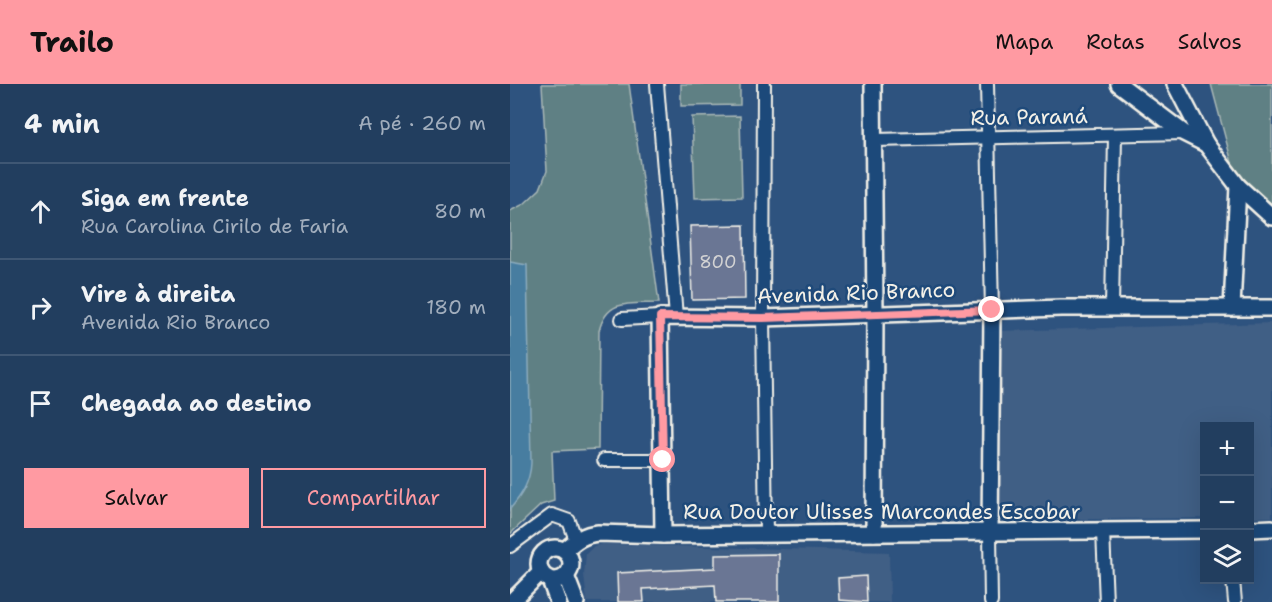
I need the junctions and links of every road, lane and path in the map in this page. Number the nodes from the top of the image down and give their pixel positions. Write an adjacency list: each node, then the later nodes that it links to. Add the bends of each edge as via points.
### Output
1 (657, 84): 19 (street)
2 (764, 84): 20 (street)
3 (873, 84): 10 (street)
4 (987, 84): 9 (street)
5 (1119, 84): 7 (street)
6 (1174, 84): 11 (street)
7 (1184, 133): 8 (street, Rua Paraná); 11 (street)
8 (1115, 135): 9 (street, Rua Paraná); 16 (street)
9 (988, 138): 10 (street, Rua Paraná); 17 (street)
10 (875, 140): 18 (street)
11 (1206, 144): 12 (street)
12 (1238, 186): 13 (street); 14 (street)
13 (1272, 217)
14 (1233, 308): 15 (street, Avenida Rio Branco); 16 (street, Avenida Rio Branco)
15 (1272, 308)
16 (1112, 309): 17 (street, Avenida Rio Branco)
17 (992, 310): 18 (street, Avenida Rio Branco); 29 (street)
18 (875, 315): 20 (street, Avenida Rio Branco); 28 (street)
19 (668, 317): 20 (street, Avenida Rio Branco); 21 (street, Avenida Rio Branco); 23 (street)
20 (763, 318): 30 (street)
21 (622, 319)
22 (604, 460): 23 (street)
23 (663, 460): 31 (street)
24 (1272, 528): 25 (street)
25 (1254, 529)
26 (1200, 530): 27 (street, Rua Doutor Ulisses Marcondes Escobar)
27 (1103, 531): 29 (street, Rua Doutor Ulisses Marcondes Escobar); 41 (street)
28 (874, 533): 29 (street, Rua Doutor Ulisses Marcondes Escobar); 30 (street, Rua Doutor Ulisses Marcondes Escobar)
29 (990, 533): 40 (street)
30 (766, 534): 31 (street, Rua Doutor Ulisses Marcondes Escobar)
31 (663, 535): 32 (street, Rua Doutor Ulisses Marcondes Escobar, via 589,533)
32 (571, 545): 33 (street, via 569,521 552,514); 34 (street, Rua Doutor Ulisses Marcondes Escobar, via 544,552 539,561); 35 (street, via 572,564)
33 (510, 546)
34 (546, 576): 35 (street, via 560,580); 37 (street); 38 (street)
35 (566, 576): 39 (street)
36 (1233, 584): 42 (street)
37 (511, 602)
38 (558, 602)
39 (576, 602)
40 (991, 602)
41 (1106, 602)
42 (1235, 602)

